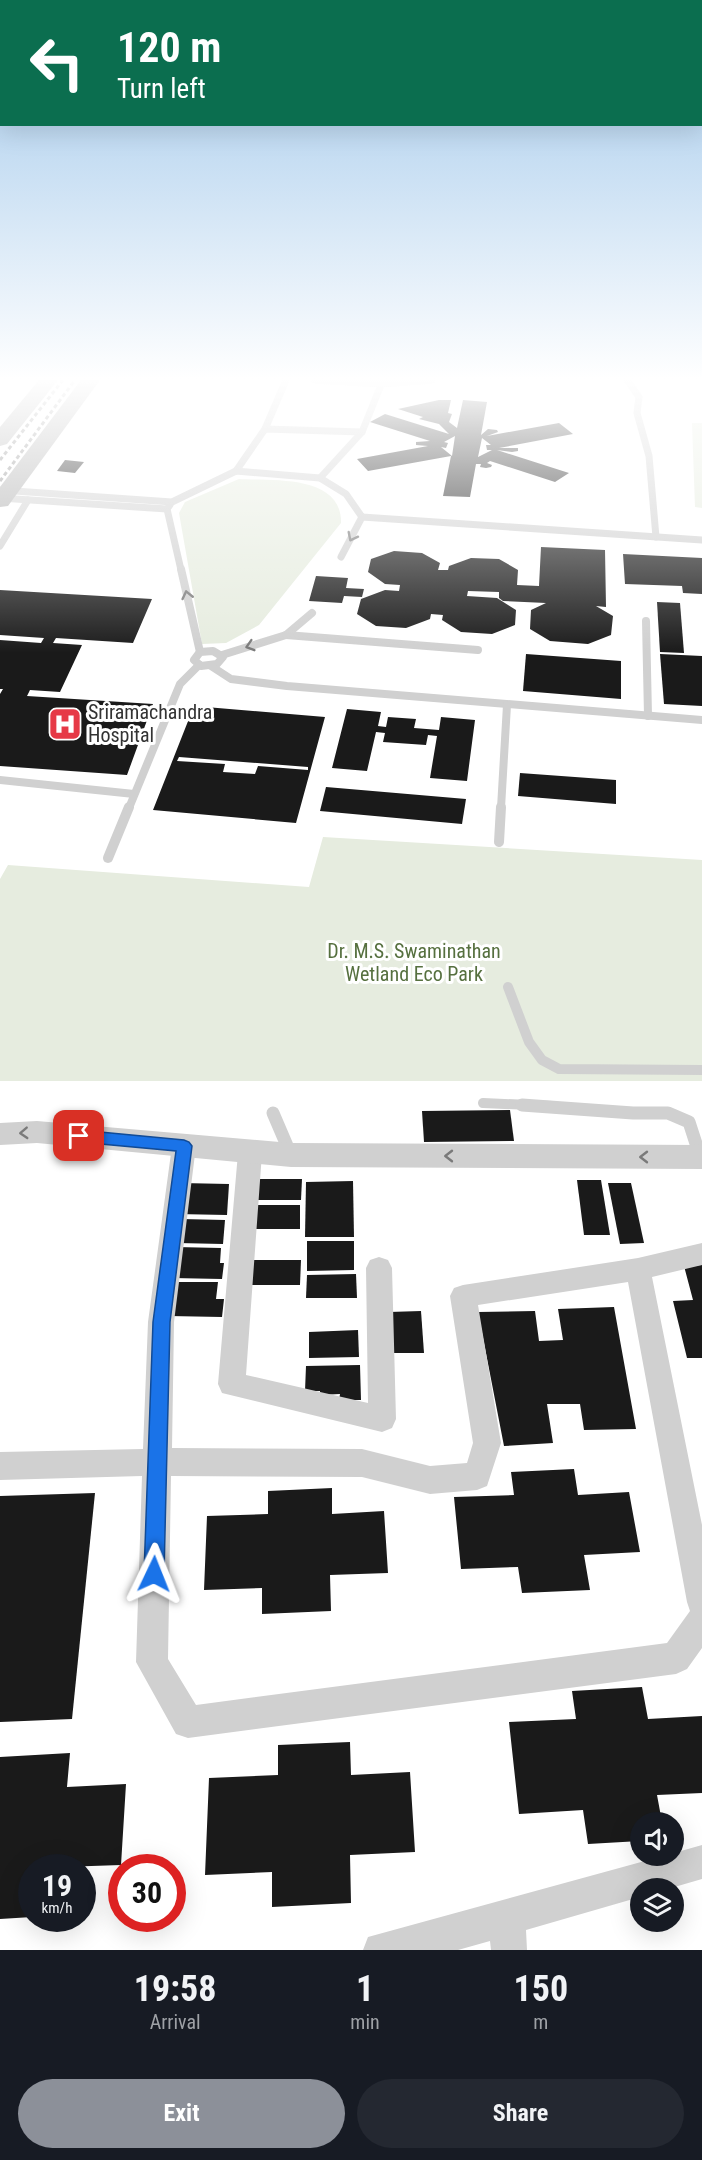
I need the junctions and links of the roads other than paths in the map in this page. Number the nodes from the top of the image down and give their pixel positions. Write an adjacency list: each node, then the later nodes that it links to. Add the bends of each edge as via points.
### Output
1 (21, 471): 6 (main road)
2 (236, 471): 5 (lane); 8 (lane)
3 (326, 471): 5 (lane)
4 (650, 471): 11 (lane)
5 (320, 478): 10 (lane, via 346,494)
6 (2, 495): 7 (lane); 8 (lane)
7 (28, 500): 9 (lane); 13 (lane)
8 (172, 502): 9 (lane)
9 (167, 509): 19 (lane, one-way to 9)
10 (362, 517): 11 (lane); 14 (lane, one-way to 14)
11 (656, 537): 12 (lane)
12 (702, 540)
13 (0, 546)
14 (341, 557)
15 (312, 613): 17 (lane)
16 (646, 621): 24 (lane)
17 (286, 635): 18 (lane); 20 (lane, one-way to 20)
18 (478, 650)
19 (200, 652): 20 (lane); 21 (lane, via 194,658)
20 (222, 655): 22 (lane, via 221,662)
21 (198, 665): 22 (lane); 27 (lane, via 180,684)
22 (211, 666): 23 (lane, via 231,679)
23 (507, 705): 24 (lane); 28 (lane)
24 (648, 716): 25 (lane)
25 (702, 720)
26 (0, 780): 27 (lane)
27 (134, 794): 29 (lane)
28 (499, 842)
29 (108, 858)
30 (508, 987): 31 (lane, via 529,1042 542,1060 559,1069)
31 (702, 1070)
32 (483, 1103): 38 (lane, via 668,1113 689,1122)
33 (273, 1113): 37 (lane)
34 (0, 1134): 35 (street, one-way to 34, via 37,1132)
35 (184, 1146): 36 (street); 42 (street, via 161,1322)
36 (250, 1153): 37 (street); 40 (street, via 232,1384 382,1419)
37 (291, 1155): 38 (street, one-way to 37)
38 (701, 1157)
39 (702, 1254): 41 (street)
40 (379, 1268)
41 (638, 1269): 42 (street, via 463,1296 487,1443 477,1476 430,1480 363,1463); 44 (street)
42 (157, 1462): 43 (street); 45 (street, via 152,1662 188,1722 676,1658)
43 (0, 1466)
44 (702, 1602)
45 (702, 1621)
46 (702, 1862): 47 (street)
47 (508, 1934): 48 (street)
48 (438, 1944): 49 (street)
49 (381, 1950)

